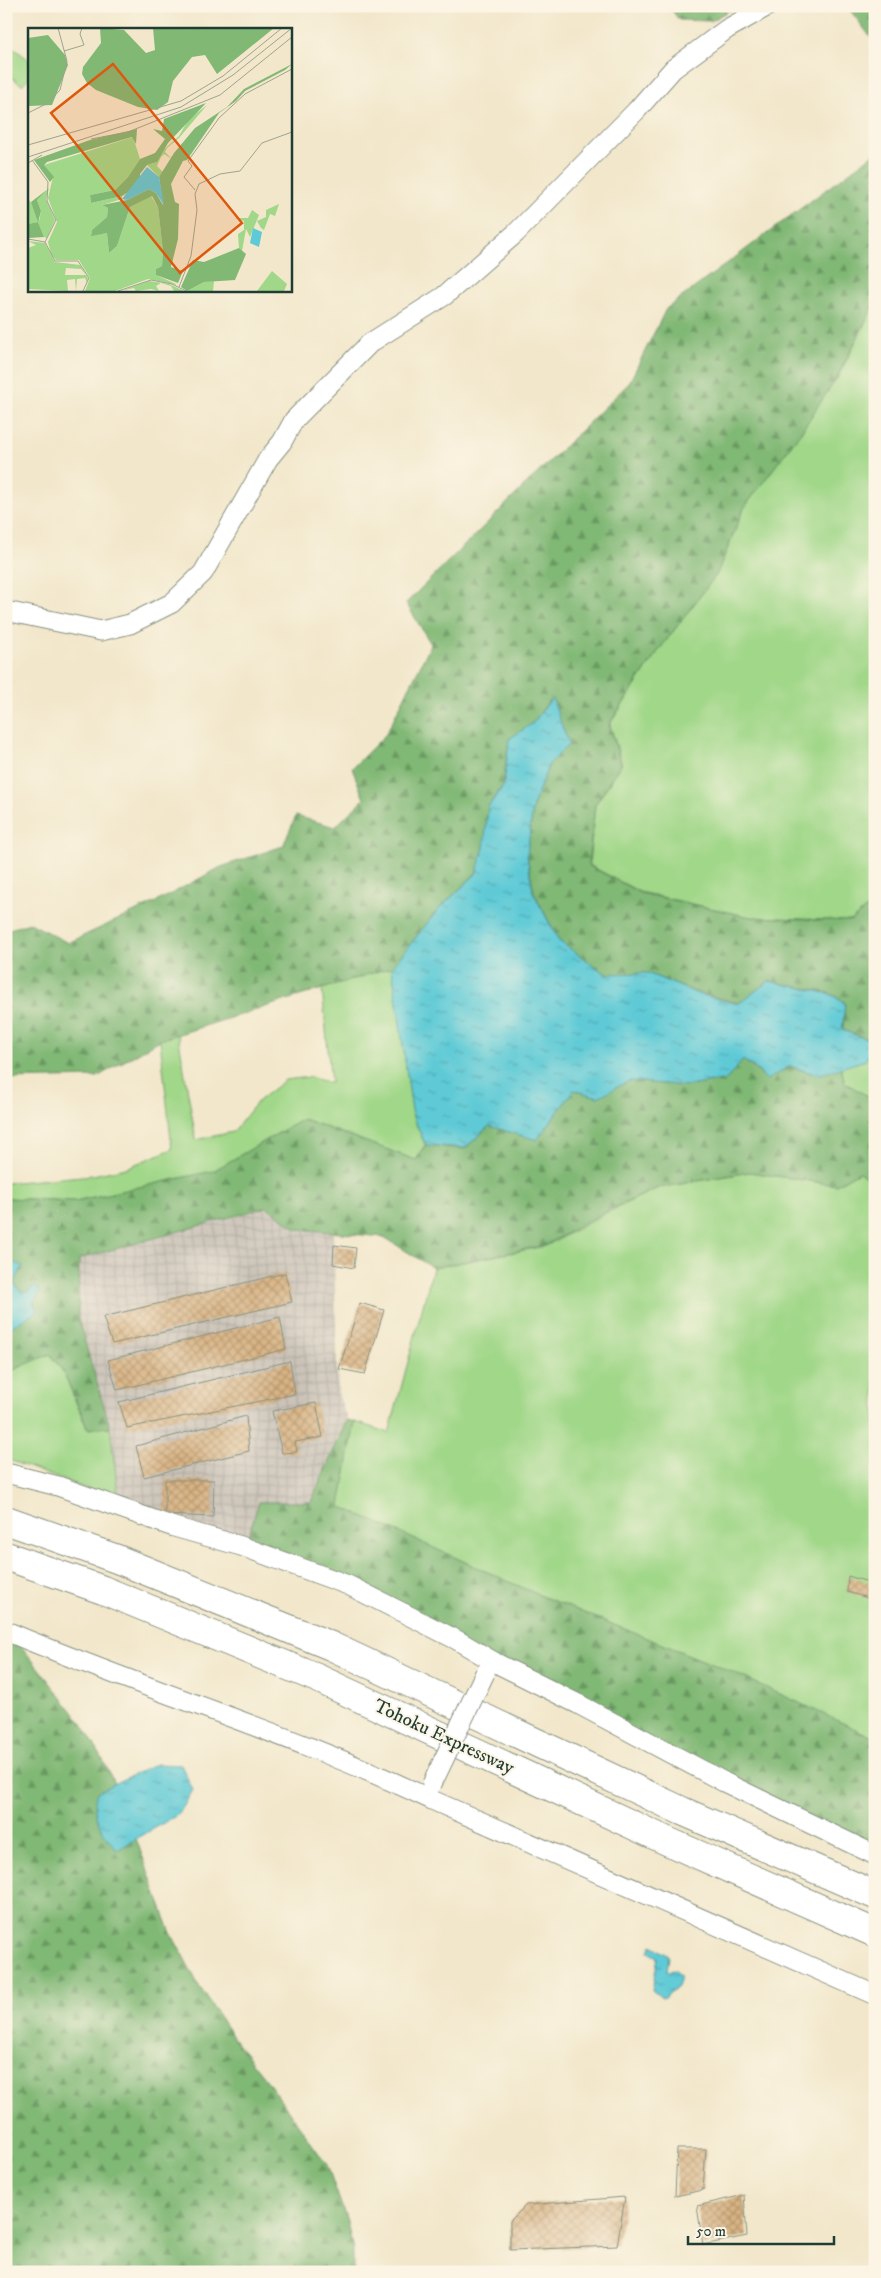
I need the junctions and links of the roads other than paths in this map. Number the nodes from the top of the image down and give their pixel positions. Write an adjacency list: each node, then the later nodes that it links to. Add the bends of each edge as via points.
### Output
1 (768, 6): 2 (street, via 727,29 673,69 636,112 516,233 444,296 363,350 294,420 203,573 172,603 130,624 102,631)
2 (6, 612)
3 (6, 1473): 7 (street, via 58,1486 348,1585 456,1640)
4 (6, 1520): 10 (highway, Tohoku Expressway, via 117,1559 331,1646 682,1811)
5 (6, 1556): 11 (highway, Tohoku Expressway, via 103,1590 317,1678 667,1841)
6 (6, 1631): 8 (street, via 379,1775)
7 (490, 1668): 8 (street, bridge); 9 (street, via 578,1704 724,1782)
8 (432, 1792): 12 (street)
9 (875, 1855)
10 (875, 1895)
11 (875, 1933)
12 (875, 1995)

